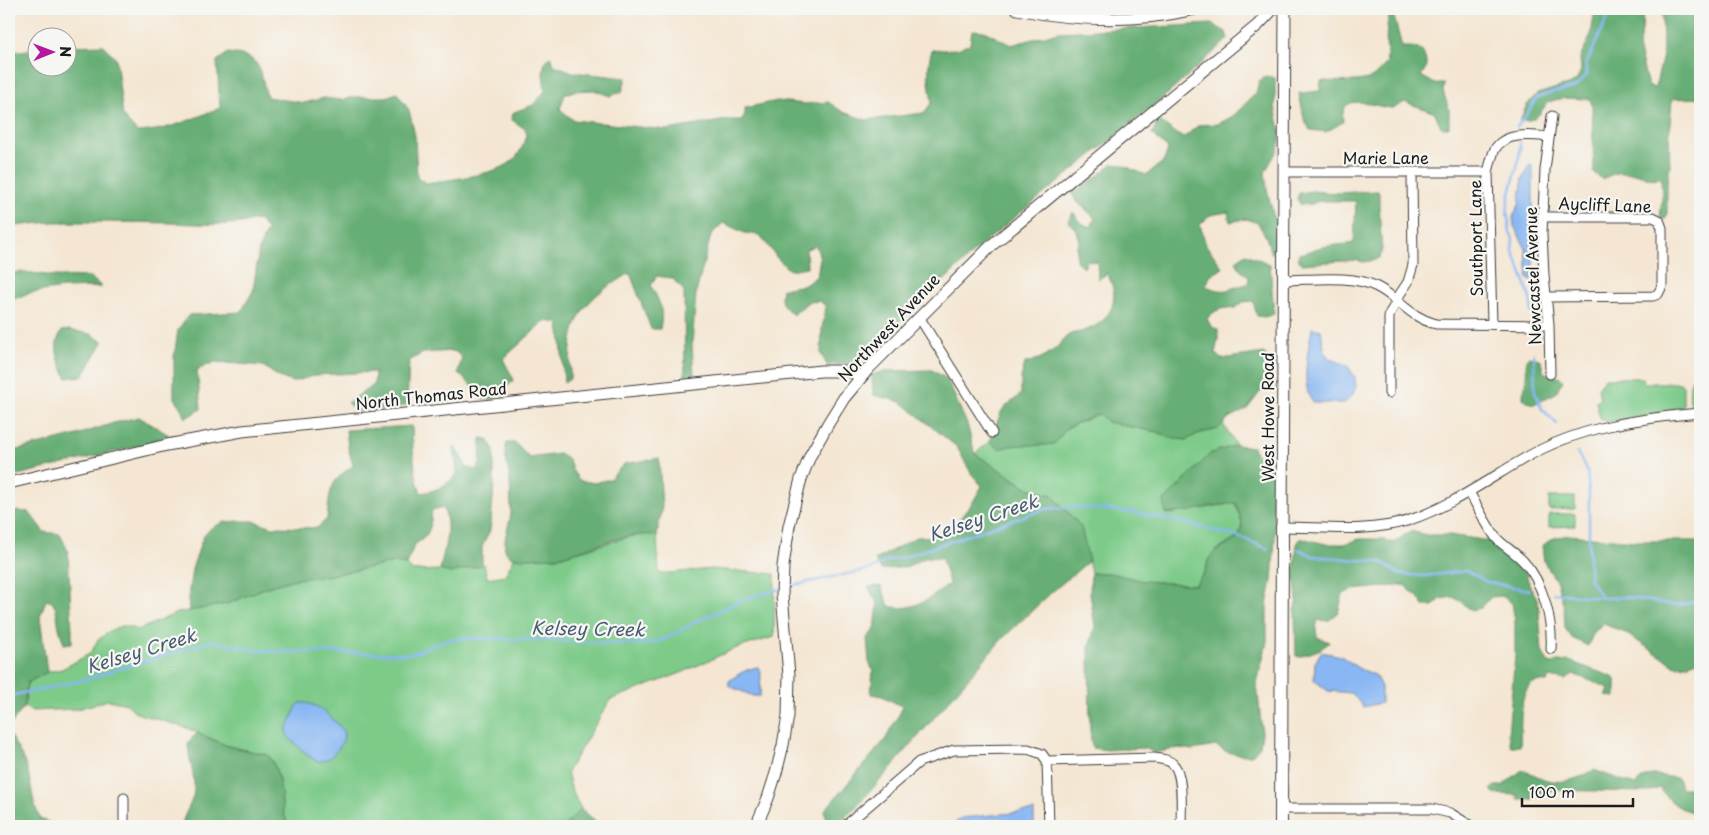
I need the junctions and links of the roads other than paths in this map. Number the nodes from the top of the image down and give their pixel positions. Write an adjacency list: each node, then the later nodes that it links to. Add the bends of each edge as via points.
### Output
1 (1017, 9): 2 (street, via 1100,19 1163,15)
2 (1195, 9)
3 (1273, 9): 14 (street, Northwest Avenue, via 1258,25 993,244)
4 (1285, 9): 7 (street, West Howe Road)
5 (1552, 116): 6 (street, Newcastel Avenue)
6 (1548, 137): 9 (street, Southport Lane, via 1520,136 1504,140 1496,148); 10 (street, Newcastel Avenue)
7 (1284, 172): 8 (street, Marie Lane); 11 (street, West Howe Road)
8 (1412, 172): 9 (street, Marie Lane); 13 (street, via 1413,265 1408,282)
9 (1488, 172): 15 (street, Southport Lane)
10 (1543, 217): 12 (street, Newcastel Avenue); 12 (street, Aycliff Lane, via 1653,218 1659,220 1662,228 1662,286 1658,294)
11 (1284, 280): 13 (street, via 1364,282); 24 (street, West Howe Road)
12 (1547, 297): 16 (street, Newcastel Avenue)
13 (1397, 300): 15 (street, via 1422,320); 19 (street, via 1389,318)
14 (918, 317): 18 (street, Northwest Avenue); 21 (street)
15 (1492, 324): 16 (street)
16 (1550, 325): 17 (street, Newcastel Avenue)
17 (1550, 374)
18 (861, 377): 22 (street, North Thomas Road, via 850,371 821,371 242,432 167,444); 30 (street, Northwest Avenue, via 810,456 789,526 782,590 789,675 787,719 776,774)
19 (1389, 393)
20 (1700, 414): 23 (street, via 1627,422 1574,436 1525,458)
21 (992, 433)
22 (9, 482)
23 (1469, 492): 24 (street, via 1425,514 1385,526); 25 (street, via 1493,533 1524,562 1536,580 1550,619)
24 (1282, 528): 28 (main road, West Howe Road)
25 (1551, 649)
26 (1047, 761): 31 (street, via 1042,754 1028,749 954,750 919,762); 32 (street); 33 (street, via 1166,759 1176,767 1179,776)
27 (124, 798): 29 (street)
28 (1280, 809): 34 (main road, West Howe Road); 35 (street, via 1432,809 1455,816)
29 (124, 826)
30 (756, 826)
31 (845, 826)
32 (1048, 826)
33 (1182, 826)
34 (1281, 826)
35 (1471, 826)

